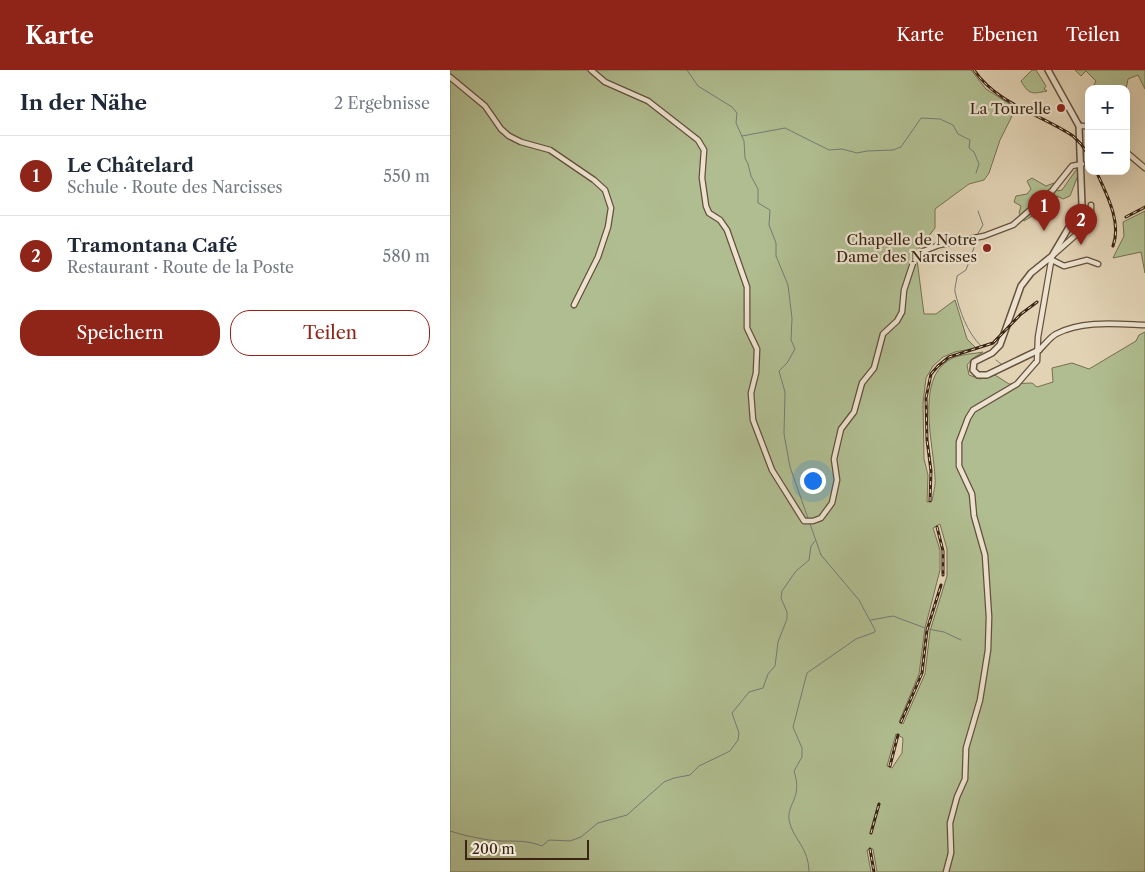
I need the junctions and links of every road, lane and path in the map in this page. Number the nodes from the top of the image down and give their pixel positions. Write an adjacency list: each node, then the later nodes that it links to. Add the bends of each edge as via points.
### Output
1 (591, 70): 7 (street, via 605,82 648,101 703,146 702,178 706,206 727,230 747,287 748,328 757,349 751,393 753,420 772,470 804,521 818,520 828,511 837,480 834,459 841,429 854,412 862,383 874,368 883,334 902,312 904,290 915,257 940,245 984,236 1013,225 1052,191 1072,166)
2 (1048, 70): 4 (street)
3 (450, 76): 12 (street, via 485,106 510,136 550,150 605,190 611,208 608,227 598,257)
4 (1079, 126): 5 (street); 7 (street)
5 (1085, 126)
6 (1130, 155): 8 (street)
7 (1082, 164): 10 (street, via 1082,205)
8 (1145, 168)
9 (1091, 205): 10 (street, via 1091,216 1086,226)
10 (1052, 258): 11 (street, via 1064,266 1087,260); 14 (street, via 1038,338); 14 (street, via 1031,273 1019,291 1000,345 992,353 976,360 972,369 976,375 985,375)
11 (1098, 264)
12 (574, 305)
13 (1145, 325): 14 (street, via 1098,324 1071,329 1055,335)
14 (1039, 350): 15 (street, via 1037,361 1017,384 970,414 958,448 959,466 972,494 974,516 984,548 989,617 984,678 966,748 966,774 950,823 951,853)
15 (946, 872)

